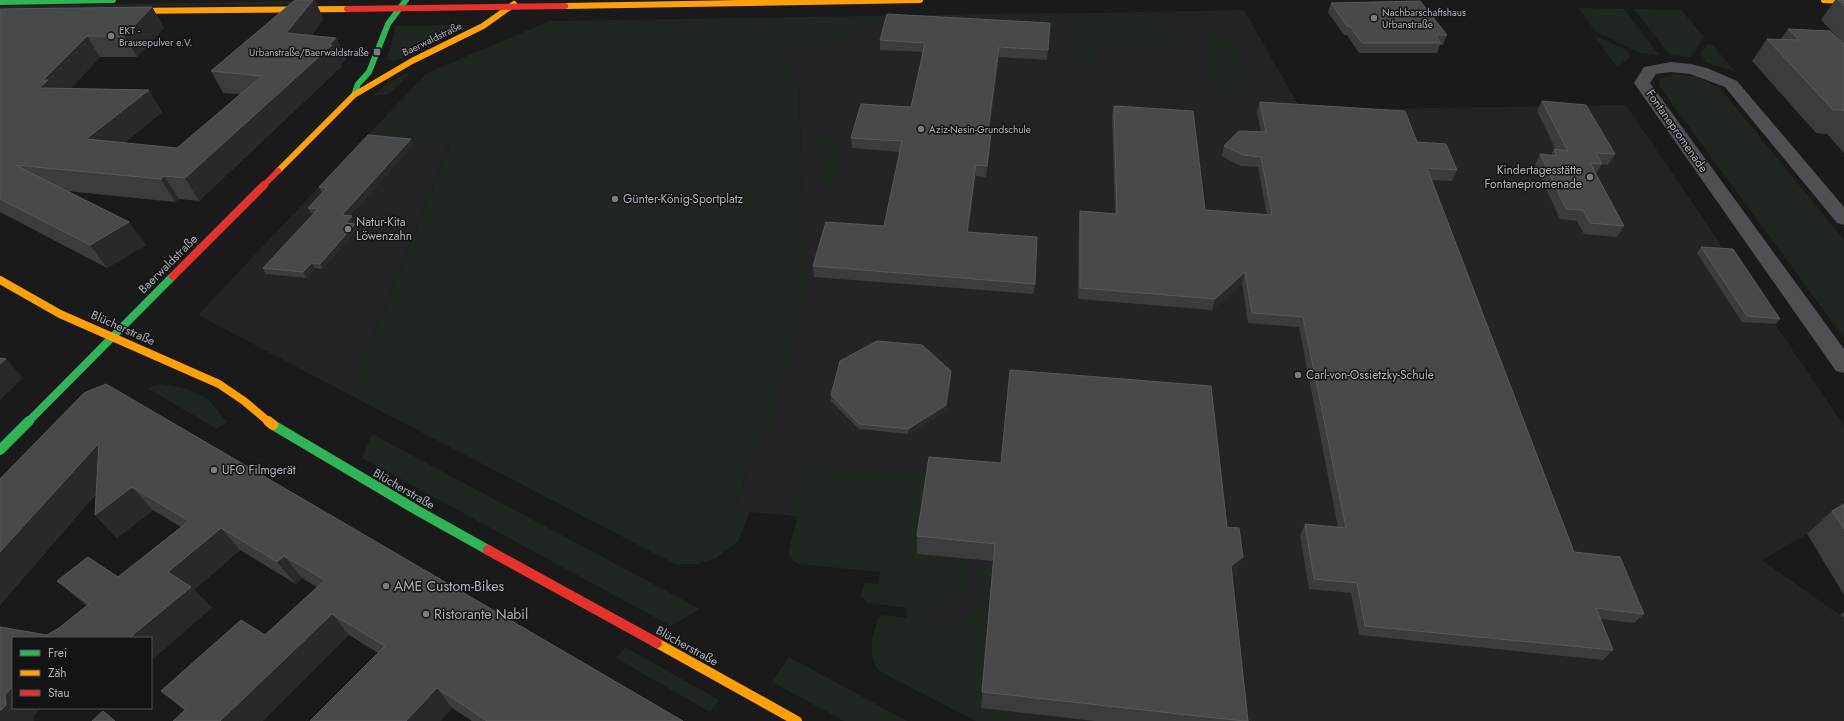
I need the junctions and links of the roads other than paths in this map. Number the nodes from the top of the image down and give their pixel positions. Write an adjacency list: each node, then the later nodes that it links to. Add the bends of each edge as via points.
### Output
1 (113, 0): 6 (street)
2 (406, 0): 8 (street, Baerwaldstraße)
3 (920, 0): 7 (street)
4 (1824, 0): 5 (street)
5 (1844, 1)
6 (0, 2)
7 (514, 3): 8 (street); 10 (street, Baerwaldstraße, via 483,26 412,61)
8 (399, 8): 9 (street); 10 (street, Baerwaldstraße, via 388,24 369,72 358,84)
9 (118, 11)
10 (354, 95): 13 (street, Baerwaldstraße)
11 (1844, 219): 14 (street, Fontanepromenade, via 1731,84 1688,68 1667,67 1650,70 1642,83)
12 (0, 280): 13 (street, Blücherstraße, via 60,314)
13 (112, 337): 15 (street, Baerwaldstraße); 16 (street, Blücherstraße, via 219,384 266,420 420,512)
14 (1844, 365)
15 (0, 450)
16 (797, 721)

